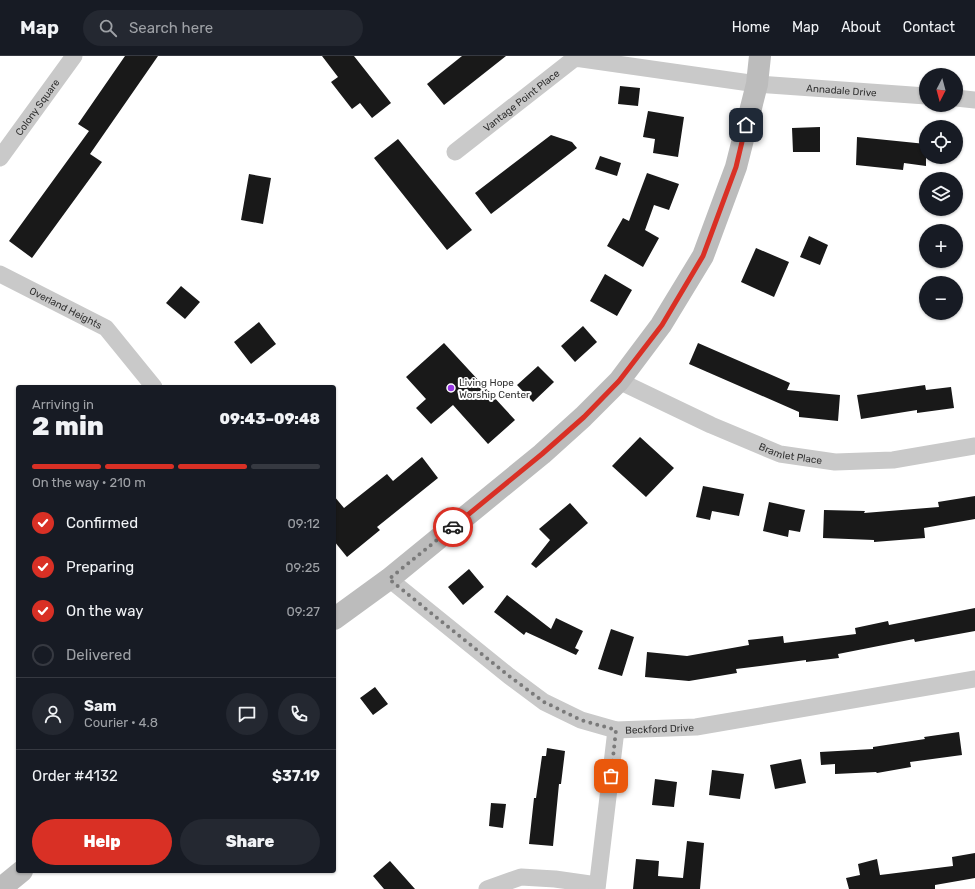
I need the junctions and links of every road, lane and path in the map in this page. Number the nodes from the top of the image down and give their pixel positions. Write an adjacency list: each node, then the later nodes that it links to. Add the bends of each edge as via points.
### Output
1 (74, 56): 8 (street, Colony Square)
2 (760, 56): 3 (main road)
3 (757, 84): 4 (street, Annadale Drive); 7 (street, Vantage Point Place, via 575,58); 10 (main road, via 736,167 703,256 662,325)
4 (919, 96)
5 (963, 99): 6 (street)
6 (975, 100)
7 (455, 152)
8 (0, 158)
9 (0, 274): 11 (street, Overland Heights, via 106,328)
10 (619, 381): 12 (street, Bramlet Place, via 711,426 780,454 835,462 893,460); 13 (main road, via 584,417 542,454)
11 (152, 385)
12 (975, 446)
13 (389, 579): 14 (main road); 16 (street, Beckford Drive, via 544,702 581,720)
14 (336, 613)
15 (975, 679): 16 (street, Beckford Drive, via 696,727)
16 (616, 730): 18 (street)
17 (20, 873): 19 (main road)
18 (597, 887): 20 (street, via 555,879 521,877)
19 (0, 889)
20 (487, 889)

